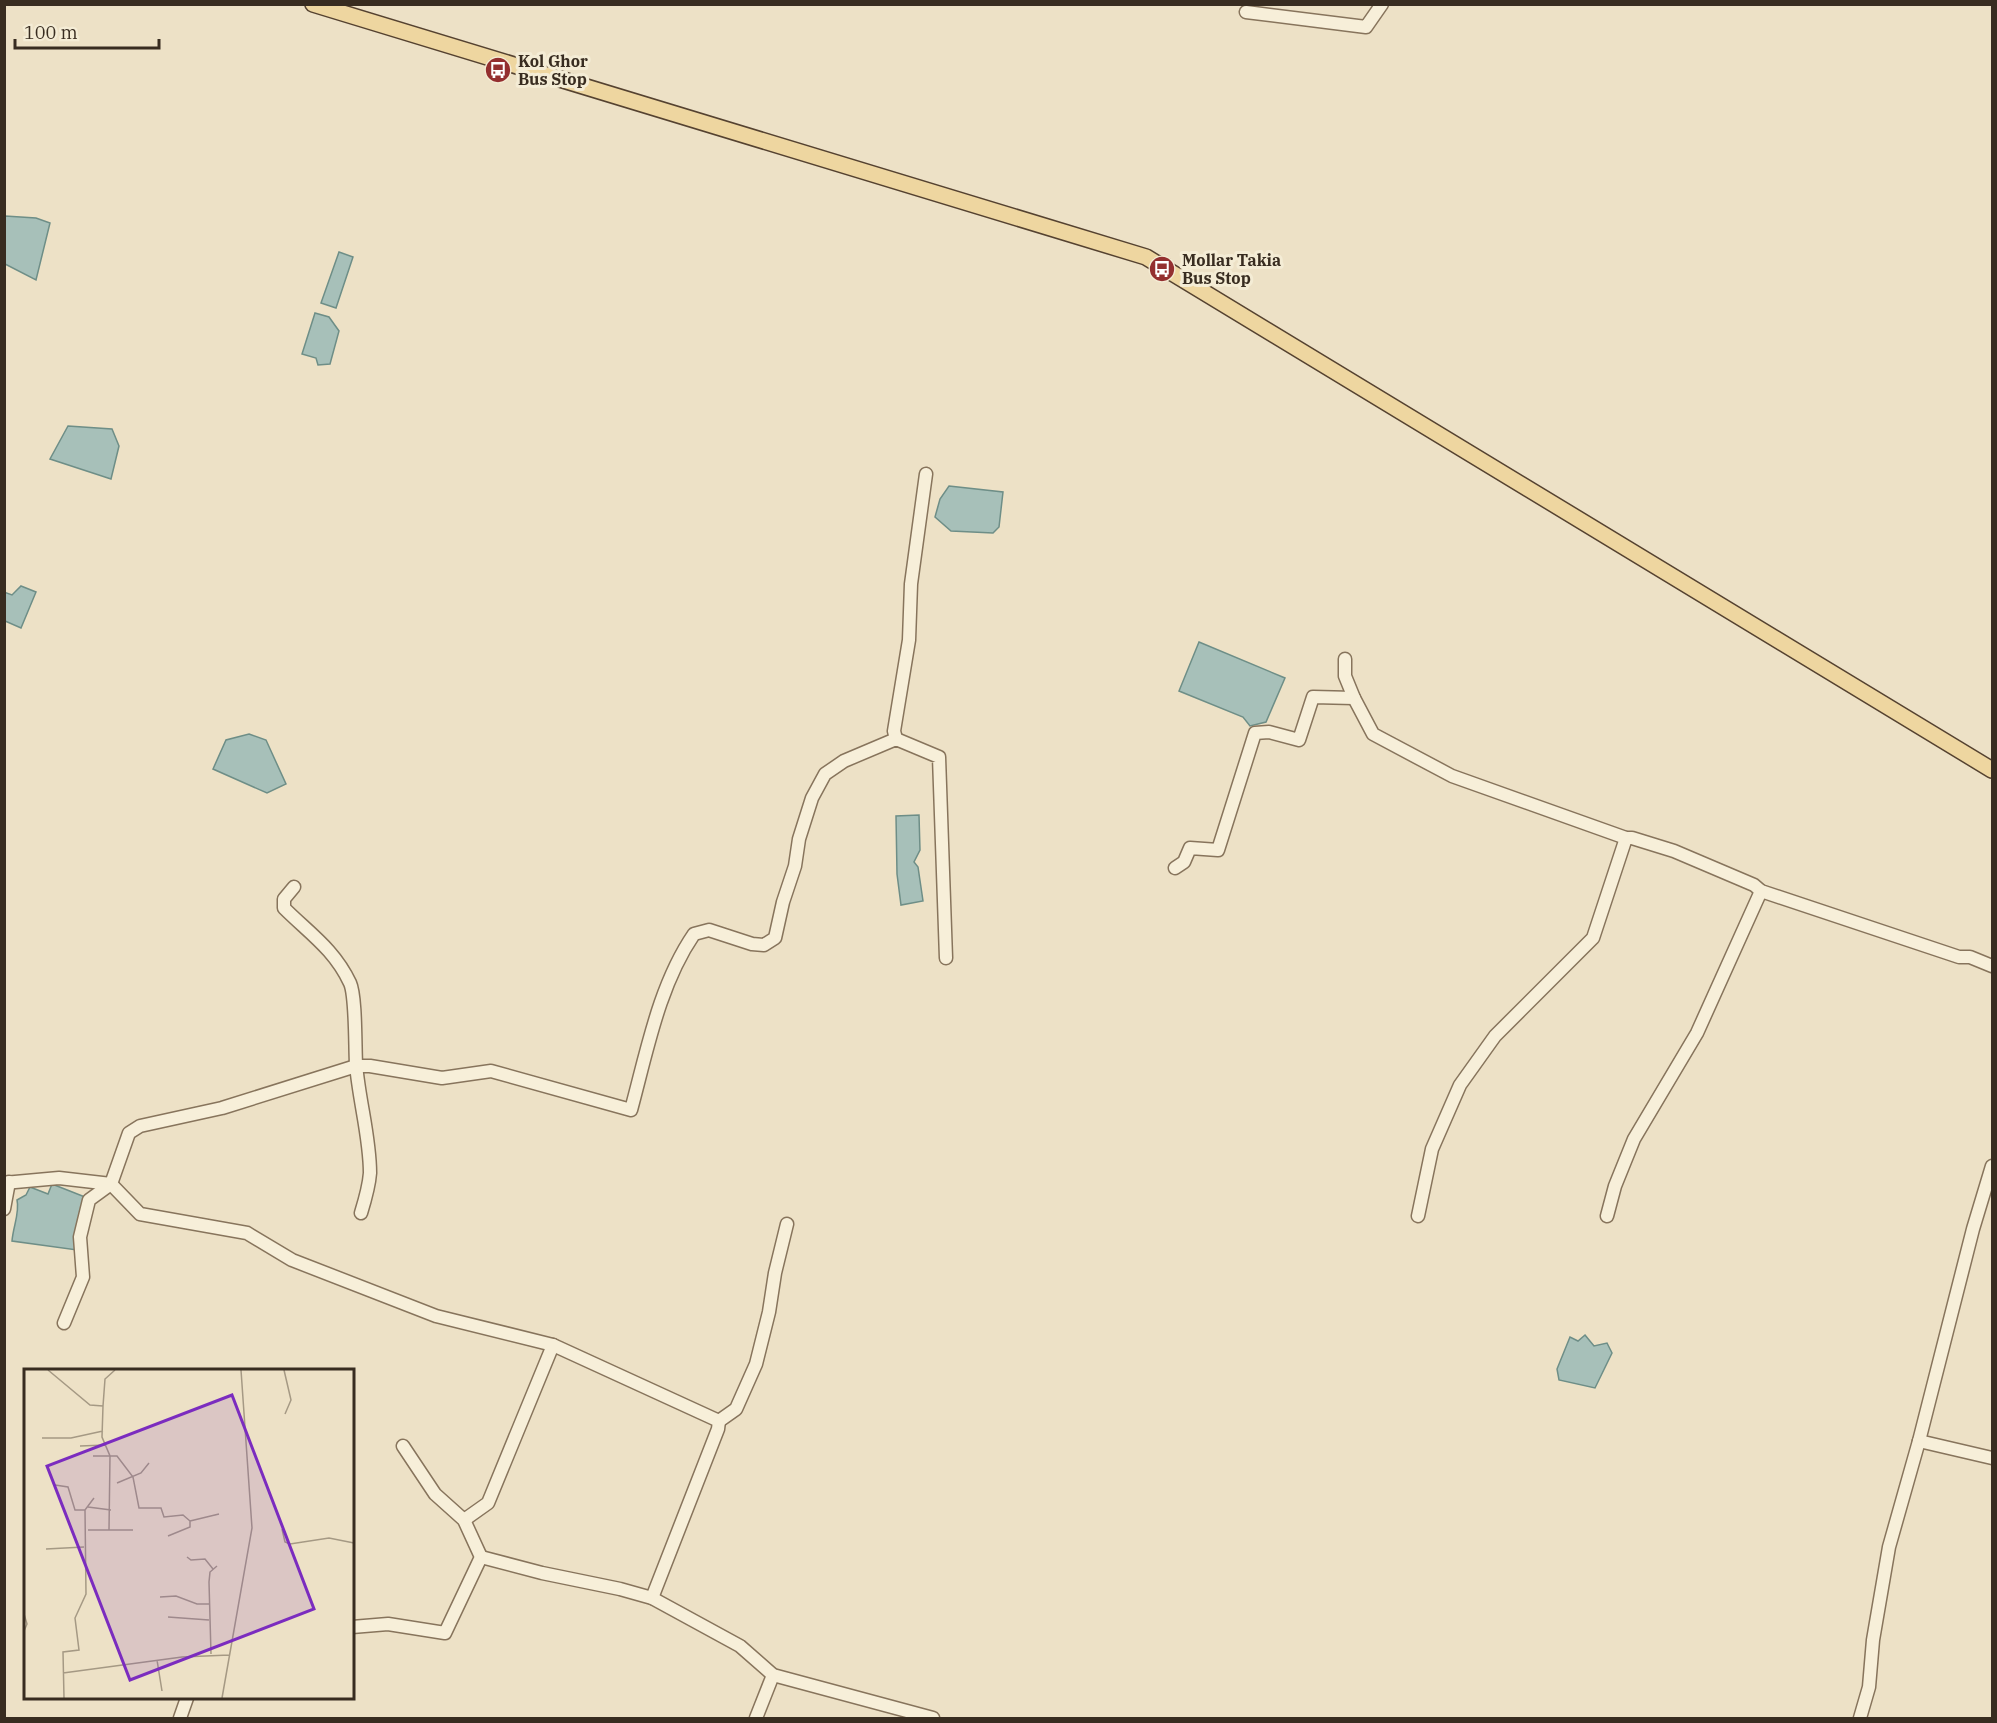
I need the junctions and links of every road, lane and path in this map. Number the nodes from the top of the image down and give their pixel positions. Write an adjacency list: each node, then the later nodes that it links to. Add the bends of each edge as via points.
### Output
1 (313, 4): 8 (main road, via 1146,257)
2 (1382, 4): 3 (street, via 1366,27)
3 (1246, 12)
4 (926, 474): 7 (street)
5 (1345, 659): 6 (street, via 1345,676)
6 (1354, 698): 9 (street, via 1372,734 1452,776); 10 (street, via 1313,697 1299,740 1269,732 1255,733 1218,850 1191,848 1184,862)
7 (896, 739): 13 (street, via 939,757); 15 (street, via 844,761 825,774 812,798 799,839 776,938 765,945 709,930 694,934 658,1010 631,1110 491,1071 442,1078)
8 (1992, 770)
9 (1626, 838): 12 (street, via 1674,851); 21 (street, via 1593,938 1495,1036 1460,1085 1432,1149)
10 (1175, 868)
11 (294, 887): 15 (street, via 284,899 284,908 331,951 352,986)
12 (1761, 891): 14 (street); 22 (street, via 1698,1033 1634,1139)
13 (946, 958)
14 (1992, 966)
15 (356, 1066): 18 (street, via 222,1108 140,1126 129,1132); 20 (street, via 370,1174)
16 (1992, 1166): 27 (street)
17 (7, 1183): 18 (street, via 59,1178); 19 (street)
18 (111, 1184): 24 (street, via 89,1200 80,1237 83,1277); 25 (street, via 140,1214 247,1233 292,1260 436,1316)
19 (4, 1209)
20 (361, 1213)
21 (1418, 1216)
22 (1607, 1216)
23 (787, 1224): 26 (street, via 756,1364 736,1409)
24 (64, 1323)
25 (553, 1346): 26 (street); 30 (street, via 488,1503)
26 (719, 1421): 32 (street)
27 (1918, 1441): 29 (street); 39 (street, via 1889,1547 1869,1687)
28 (403, 1446): 30 (street, via 435,1494)
29 (1992, 1458)
30 (464, 1521): 31 (street)
31 (481, 1557): 32 (street); 33 (street, via 444,1633 388,1624)
32 (652, 1598): 34 (street, via 740,1646)
33 (354, 1627)
34 (773, 1675): 37 (street); 38 (street)
35 (187, 1699): 36 (street)
36 (180, 1719)
37 (756, 1719)
38 (933, 1719)
39 (1860, 1719)

